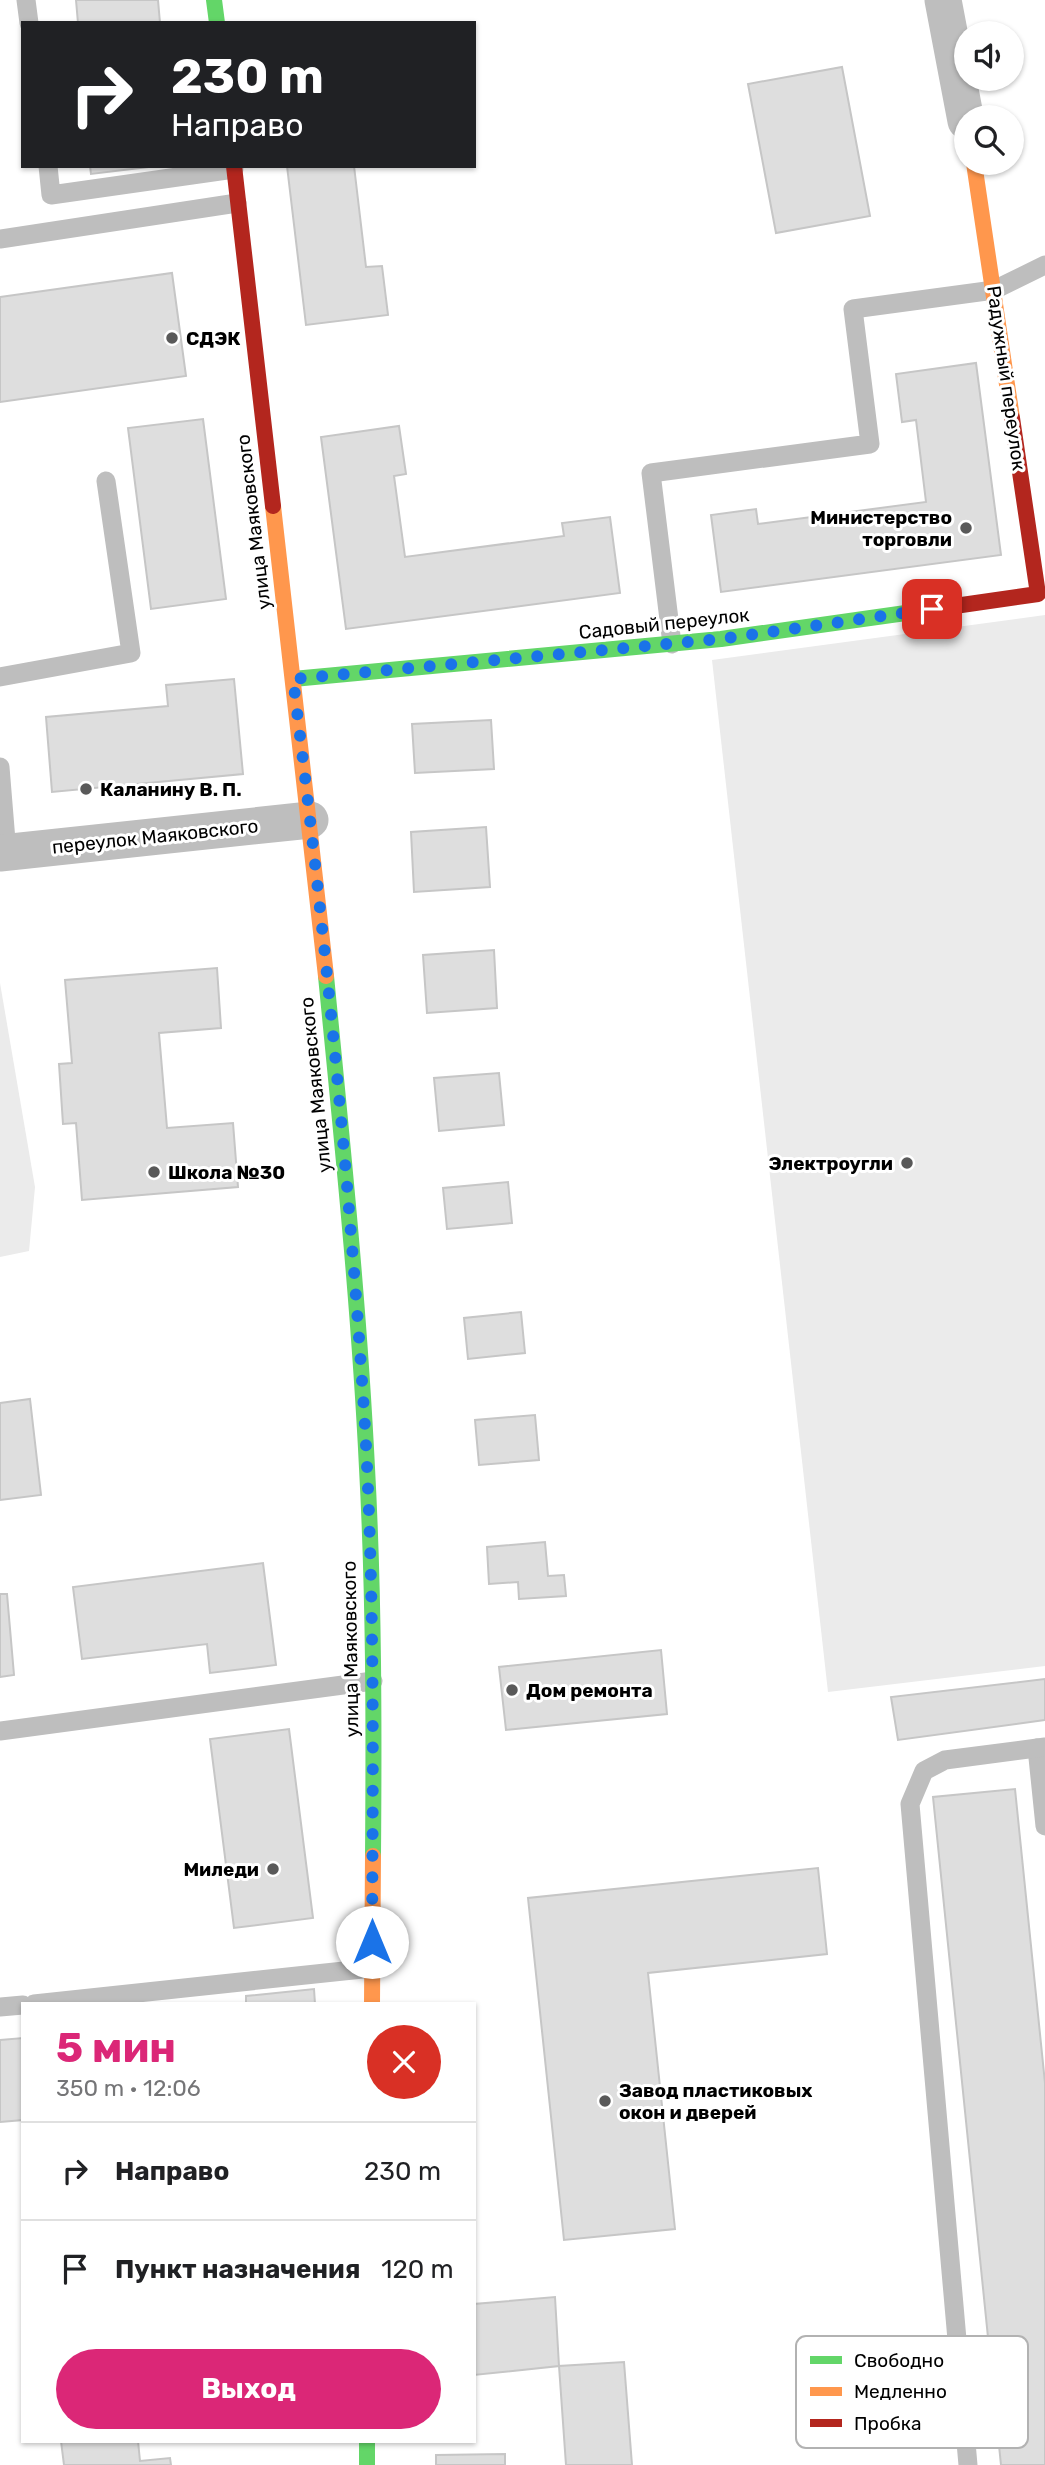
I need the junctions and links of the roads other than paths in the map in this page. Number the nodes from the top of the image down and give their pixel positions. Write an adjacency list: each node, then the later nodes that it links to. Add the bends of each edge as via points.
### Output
1 (26, 0): 4 (lane)
2 (214, 0): 5 (street)
3 (943, 0): 6 (street)
4 (29, 21)
5 (217, 21)
6 (963, 105)
7 (48, 168): 8 (lane, via 51,195)
8 (227, 168)
9 (234, 168): 11 (street, улица Маяковского)
10 (976, 175): 14 (street, Радужный переулок)
11 (237, 203): 12 (lane); 19 (street, улица Маяковского)
12 (0, 239)
13 (1045, 265): 14 (lane)
14 (994, 290): 16 (street, Радужный переулок); 17 (lane, via 853,309 870,444 652,474)
15 (106, 481): 18 (lane, via 131,653)
16 (1041, 594): 17 (street, Садовый переулок)
17 (672, 644): 19 (street, Садовый переулок)
18 (0, 677)
19 (293, 679): 21 (street, улица Маяковского)
20 (0, 767): 22 (lane)
21 (310, 820): 22 (street, переулок Маяковского); 23 (street, улица Маяковского, via 363,1396)
22 (3, 853)
23 (373, 1681): 24 (lane); 27 (street, улица Маяковского)
24 (0, 1731)
25 (1041, 1748): 26 (lane); 32 (lane, via 945,1760 924,1771 910,1804)
26 (1045, 1826)
27 (372, 1968): 28 (lane); 29 (street, улица Маяковского)
28 (53, 2002)
29 (372, 2002)
30 (21, 2005): 31 (lane)
31 (0, 2007)
32 (957, 2336)
33 (367, 2443): 34 (street)
34 (367, 2465)

